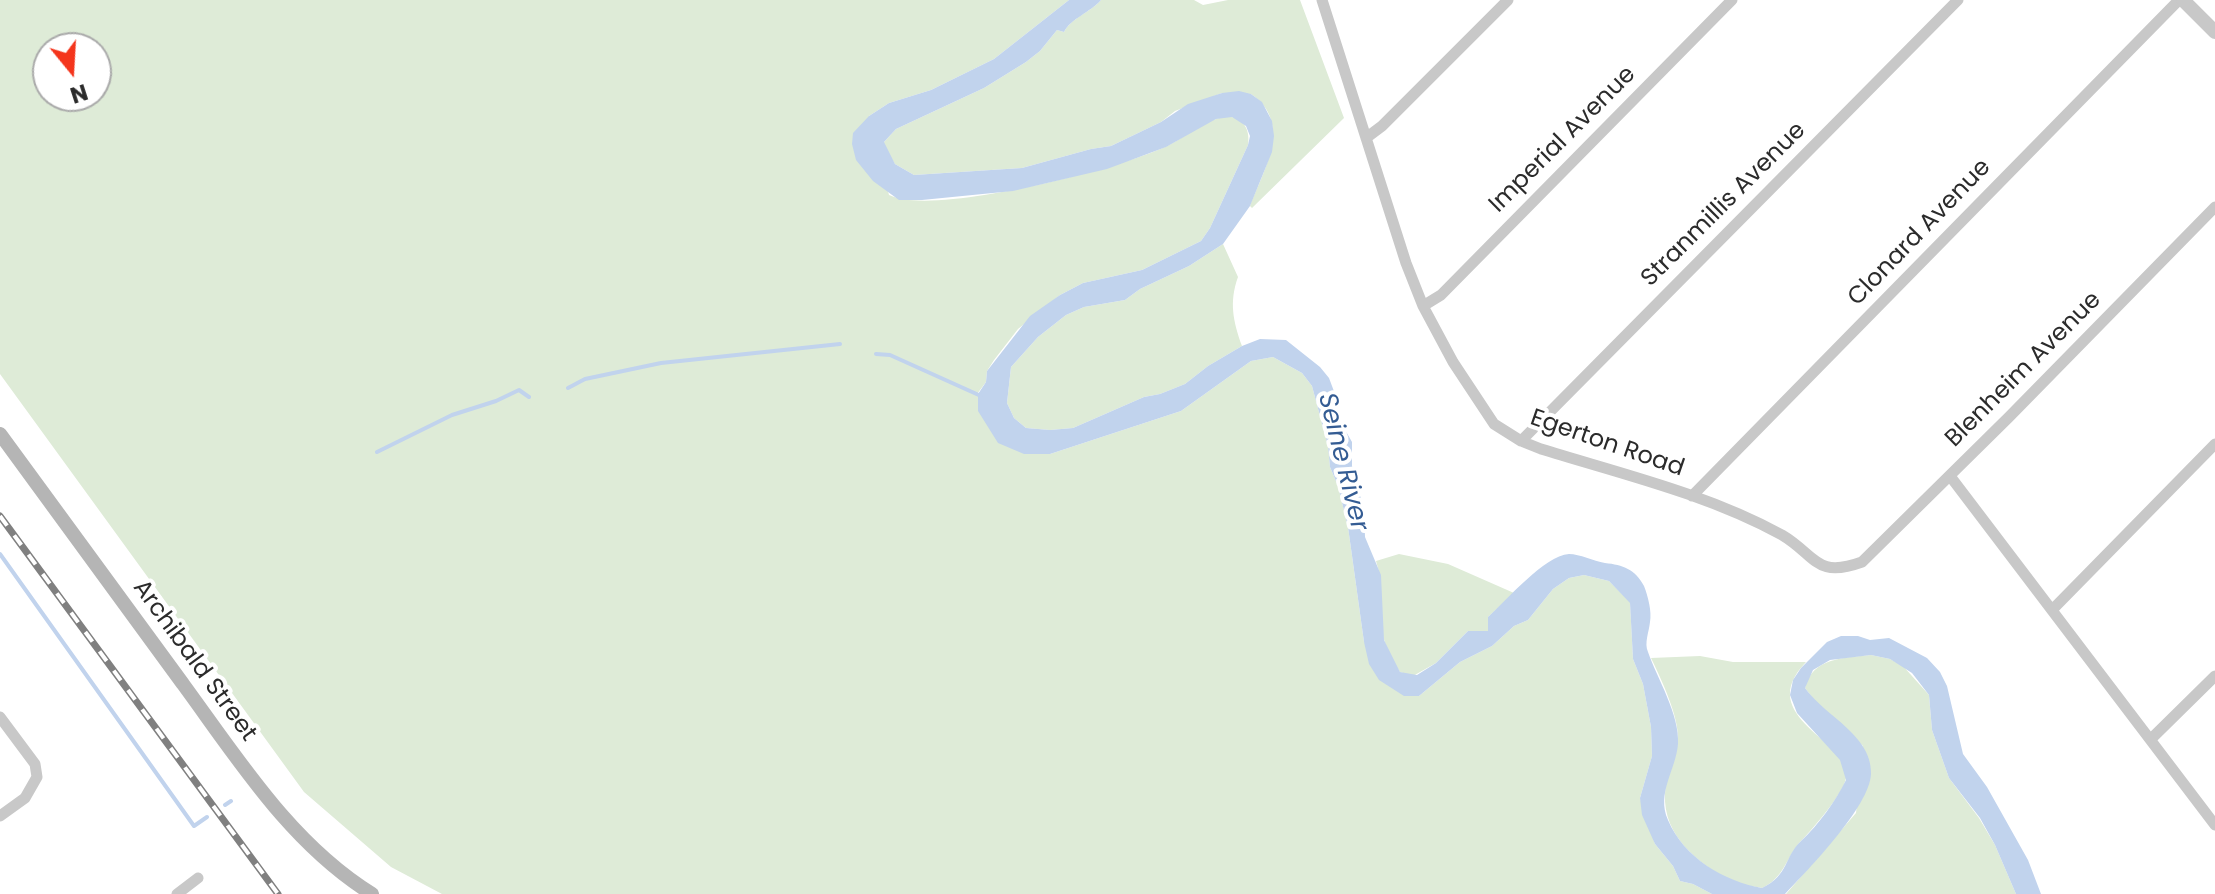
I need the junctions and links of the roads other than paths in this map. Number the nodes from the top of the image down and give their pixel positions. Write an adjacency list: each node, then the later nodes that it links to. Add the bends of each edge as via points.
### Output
1 (1322, 0): 7 (street, Egerton Road)
2 (1508, 0): 7 (street)
3 (1732, 0): 9 (street, Imperial Avenue, via 1441,295)
4 (1958, 0): 11 (street, Stranmillis Avenue)
5 (2181, 0): 6 (street); 14 (street, Clonard Avenue)
6 (2215, 32)
7 (1366, 138): 9 (street, Egerton Road)
8 (2215, 207): 13 (street, Blenheim Avenue)
9 (1423, 306): 11 (street, Egerton Road, via 1494,424)
10 (0, 434): 24 (main road, Archibald Street, via 293,828)
11 (1521, 441): 14 (street, Egerton Road)
12 (2215, 444): 16 (street)
13 (1950, 476): 15 (street, Blenheim Avenue); 16 (street)
14 (1692, 496): 15 (street, Egerton Road, via 1774,531 1826,567)
15 (1862, 562)
16 (2053, 609): 19 (street)
17 (2215, 676): 19 (street)
18 (0, 717): 20 (street, via 35,764 37,777 25,798)
19 (2151, 739): 21 (street)
20 (0, 816)
21 (2215, 825)
22 (198, 878): 23 (street)
23 (177, 894)
24 (372, 894)

